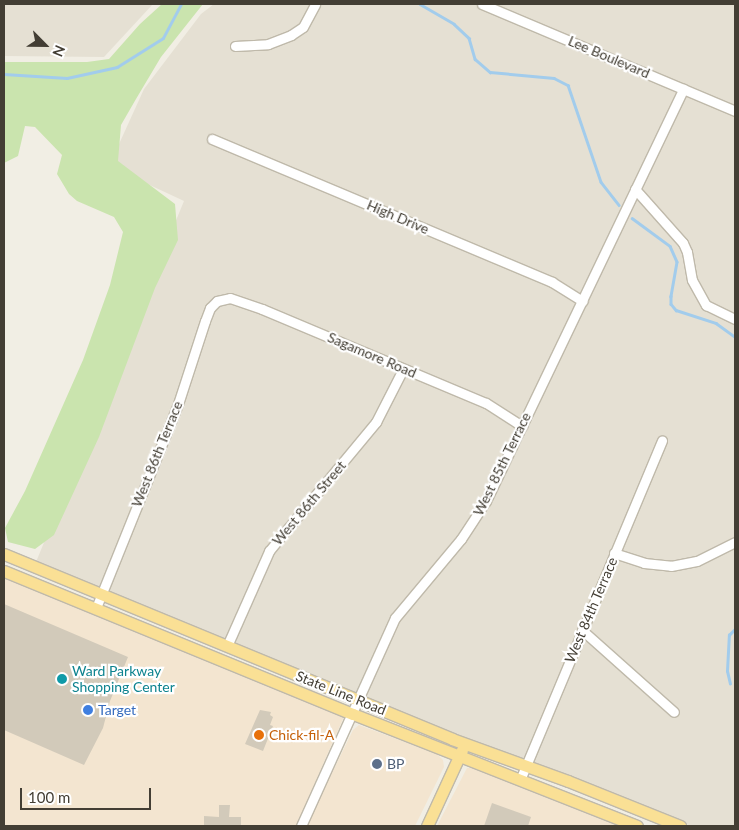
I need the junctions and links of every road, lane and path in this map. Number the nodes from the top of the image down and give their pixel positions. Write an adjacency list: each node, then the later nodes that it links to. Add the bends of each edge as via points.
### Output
1 (315, 4): 3 (street, via 303,27 291,36 268,44)
2 (482, 4): 4 (street, Lee Boulevard)
3 (235, 46)
4 (682, 89): 5 (street, Lee Boulevard); 7 (street, West 85th Terrace)
5 (735, 111)
6 (212, 139): 9 (street, High Drive, via 552,282)
7 (635, 190): 9 (street, West 85th Terrace); 10 (street, via 683,243 692,280 706,305)
8 (217, 301): 11 (street, Sagamore Road, via 238,300); 18 (street, West 86th Terrace, via 208,315 172,420)
9 (582, 301): 12 (street, West 85th Terrace)
10 (735, 319)
11 (403, 368): 12 (street, Sagamore Road, via 486,403); 21 (street, West 86th Street, via 376,422 269,551)
12 (522, 426): 22 (street, West 85th Terrace, via 477,518 395,618)
13 (662, 441): 15 (street, West 84th Terrace)
14 (735, 542): 15 (street, via 697,561 672,566 644,563)
15 (614, 553): 20 (street, West 84th Terrace)
16 (4, 554): 18 (main road, State Line Road)
17 (4, 571): 19 (main road, State Line Road)
18 (101, 593): 19 (street, West 86th Terrace); 21 (main road, State Line Road)
19 (96, 608): 24 (main road, State Line Road)
20 (582, 630): 23 (street); 27 (street, West 84th Terrace)
21 (227, 646): 22 (main road, State Line Road)
22 (358, 701): 24 (street, West 85th Terrace); 25 (main road, State Line Road)
23 (674, 712)
24 (353, 714): 26 (main road, State Line Road); 29 (street, West 85th Terrace)
25 (465, 744): 26 (main road); 27 (main road, State Line Road)
26 (460, 756): 28 (main road, State Line Road); 30 (main road)
27 (526, 766): 28 (street, West 84th Terrace); 32 (main road, State Line Road)
28 (520, 780): 31 (main road, State Line Road)
29 (302, 826)
30 (427, 826)
31 (637, 826)
32 (680, 826)

